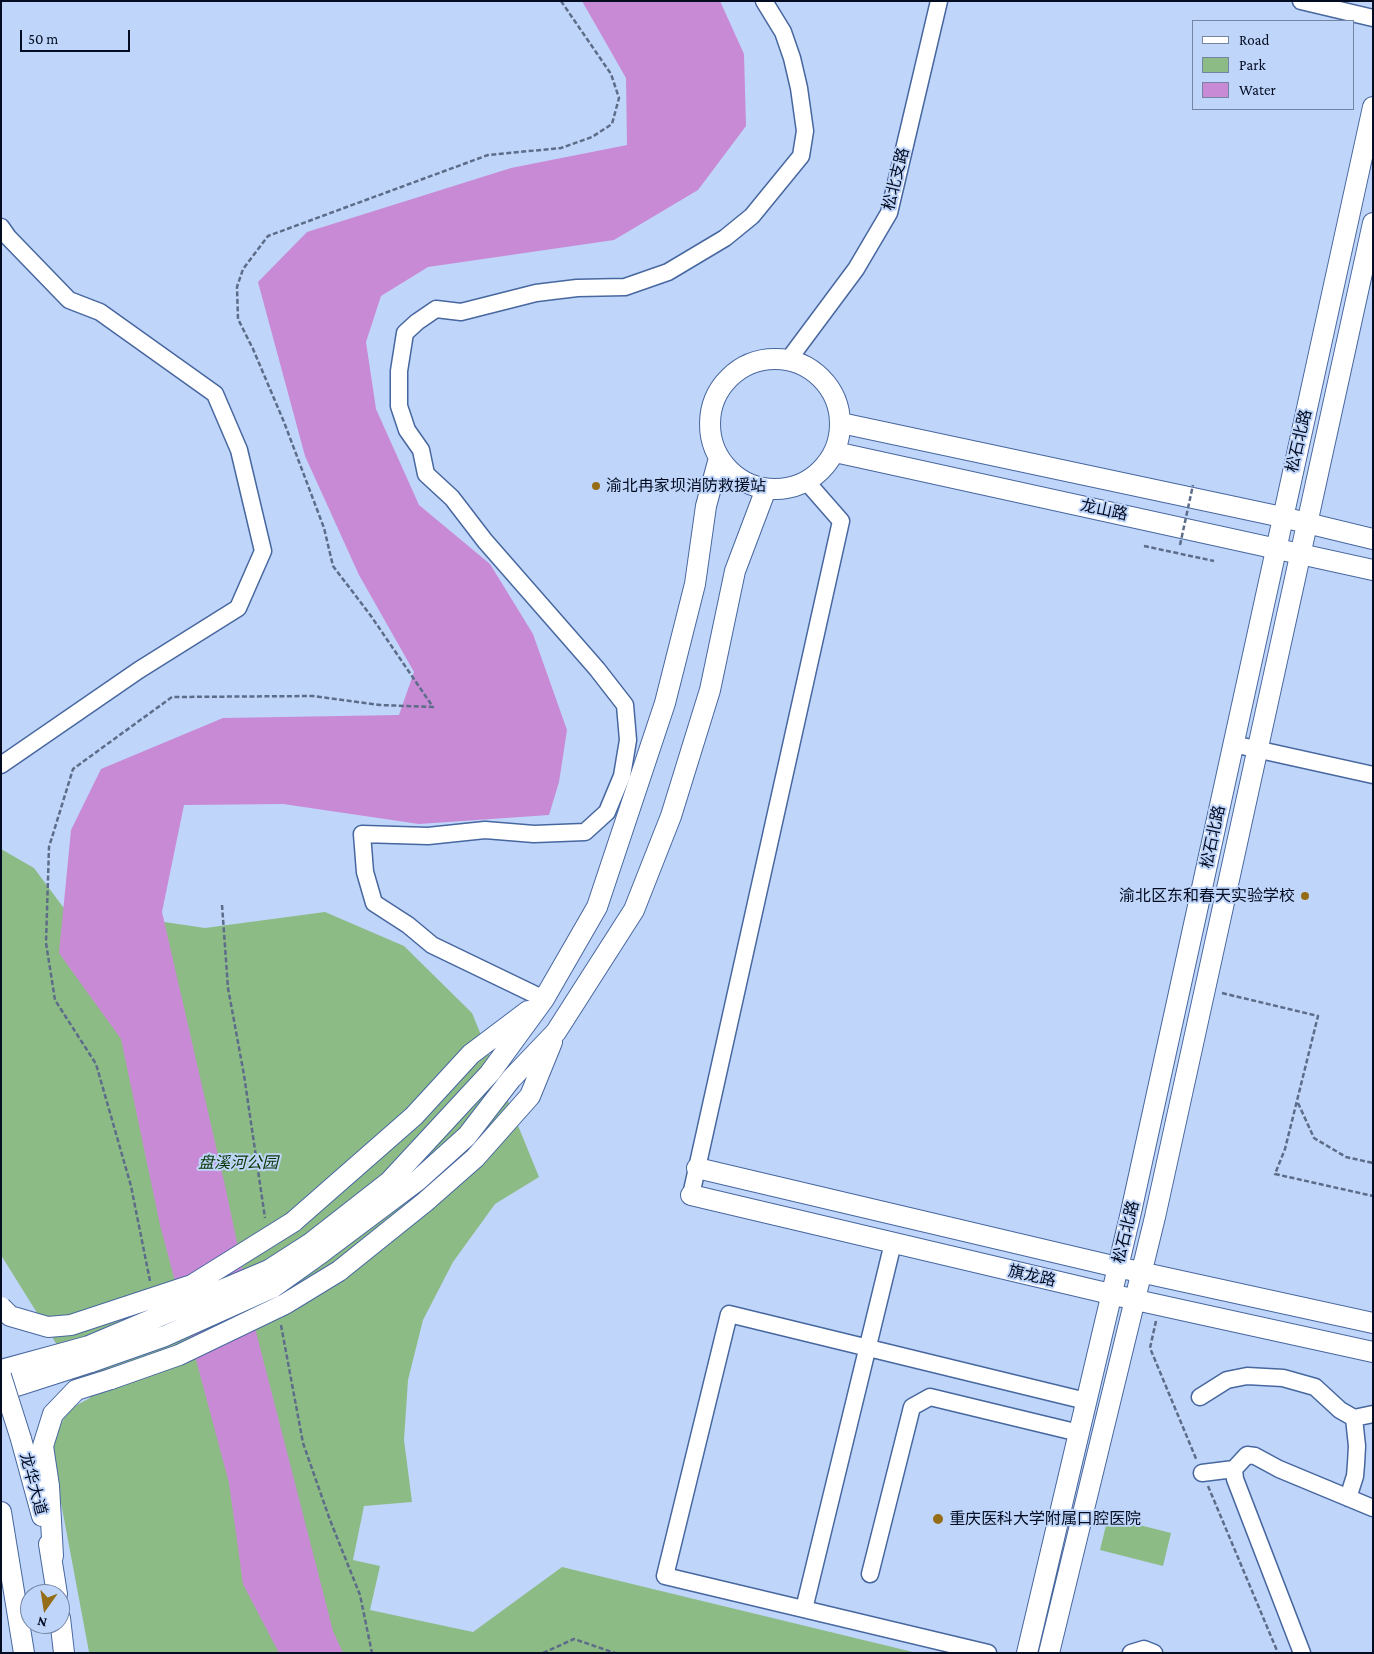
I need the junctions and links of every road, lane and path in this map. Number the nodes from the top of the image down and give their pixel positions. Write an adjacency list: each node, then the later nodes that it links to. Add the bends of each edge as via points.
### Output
1 (561, 1): 43 (path, via 611,74 619,98 612,124 592,137 561,148 488,155 268,236 243,269 237,287 238,319 284,422 324,528 333,566 433,707 380,705 313,696 172,697 74,769 49,847 46,943 55,1000 96,1064 130,1186)
2 (764, 1): 32 (street, via 784,32 799,88 805,131 801,156 752,216 725,238 659,275 625,287 536,292 461,312 436,309 405,334 398,371 399,406 407,430 421,450 426,474 452,498 619,698 625,706 628,740 622,776 607,812 585,832 534,834 485,830 428,836 362,834 366,872 374,903 432,945)
3 (939, 1): 11 (street, 松北支路, via 888,213 856,269)
4 (1301, 1): 5 (street)
5 (1373, 18)
6 (1373, 108): 9 (main road, 松石北路)
7 (1373, 223): 10 (main road, 松石北路)
8 (1, 227): 29 (street, via 69,300 100,312 215,394 239,450 263,551 238,608)
9 (1342, 249): 10 (street); 18 (main road, 松石北路)
10 (1369, 254): 19 (main road, 松石北路)
11 (788, 359): 12 (main road, via 810,368 827,382 838,402); 14 (main road, via 767,358 746,364 728,377 716,395 710,416 711,437)
12 (841, 423): 13 (main road); 18 (main road, 龙山路)
13 (835, 452): 15 (main road, via 823,469); 22 (main road, 龙山路)
14 (719, 458): 17 (main road, via 747,483); 32 (main road, via 706,506 695,584 665,703 597,907)
15 (806, 482): 17 (main road, via 787,488); 36 (street, via 840,521)
16 (1193, 485): 23 (path, bridge)
17 (766, 489): 33 (main road, via 735,571 710,690 671,816 634,910)
18 (1282, 517): 19 (main road, 龙山路); 22 (main road, 松石北路)
19 (1307, 523): 20 (main road, 龙山路); 24 (main road, 松石北路)
20 (1373, 539)
21 (1144, 546): 23 (path)
22 (1275, 548): 24 (main road, 龙山路); 27 (main road, 松石北路)
23 (1178, 553): 25 (path)
24 (1300, 554): 26 (main road, 龙山路); 28 (main road, 松石北路)
25 (1214, 560)
26 (1373, 570)
27 (1233, 744): 28 (street); 41 (main road, 松石北路)
28 (1257, 749): 30 (street); 31 (main road, 松石北路)
29 (5, 759)
30 (1373, 775)
31 (1205, 989): 34 (path, via 1318,1016); 42 (main road, 松石北路)
32 (544, 999): 40 (main road, via 490,1073 389,1182); 46 (main road, bridge, via 471,1054 414,1116 293,1222 192,1285 79,1323 48,1327 10,1316)
33 (556, 1032): 40 (main road, via 510,1079 467,1136 418,1181); 64 (main road, bridge, via 530,1096 475,1158 339,1271 284,1304 179,1355 76,1390 53,1414 42,1446 49,1486)
34 (1297, 1102): 35 (path, via 1314,1138 1346,1157); 38 (path, via 1275,1174)
35 (1373, 1163)
36 (697, 1168): 37 (street); 41 (main road)
37 (691, 1195): 39 (main road, 旗龙路)
38 (1373, 1196)
39 (893, 1243): 44 (main road, 旗龙路); 48 (street)
40 (316, 1248): 50 (main road, bridge)
41 (1117, 1267): 42 (main road); 44 (main road, 松石北路)
42 (1142, 1272): 45 (main road, 松石北路); 47 (main road)
43 (151, 1288)
44 (1111, 1294): 45 (main road, 旗龙路); 55 (main road, 松石北路)
45 (1136, 1300): 49 (main road, 旗龙路); 75 (main road, 松石北路)
46 (1, 1308)
47 (1373, 1323)
48 (867, 1348): 55 (street); 67 (street); 67 (street, via 729,1314 665,1576)
49 (1373, 1352)
50 (90, 1354): 51 (main road); 53 (main road)
51 (1, 1370)
52 (1, 1376): 64 (main road, 龙华大道, bridge)
53 (1, 1391)
54 (1200, 1397): 57 (street, via 1227,1380 1247,1376 1284,1378 1315,1387)
55 (1086, 1402): 58 (main road, 松石北路)
56 (1373, 1414): 57 (street)
57 (1354, 1418): 61 (street, via 1356,1464)
58 (1079, 1433): 65 (street, via 930,1397 912,1406); 74 (main road, 松石北路)
59 (1234, 1469): 60 (street); 61 (street, via 1247,1455 1255,1456); 78 (street, via 1235,1479)
60 (1202, 1473)
61 (1348, 1498): 62 (street)
62 (1373, 1508)
63 (1, 1512): 69 (main road)
64 (52, 1556): 66 (main road, 龙华大道)
65 (870, 1574)
66 (56, 1584)
67 (804, 1609): 73 (street)
68 (62, 1634): 70 (main road)
69 (24, 1653)
70 (64, 1653)
71 (543, 1653): 72 (path, via 574,1639)
72 (616, 1653)
73 (988, 1653)
74 (1027, 1653)
75 (1049, 1653)
76 (1131, 1653): 77 (street, via 1144,1649)
77 (1154, 1653)
78 (1302, 1653)

